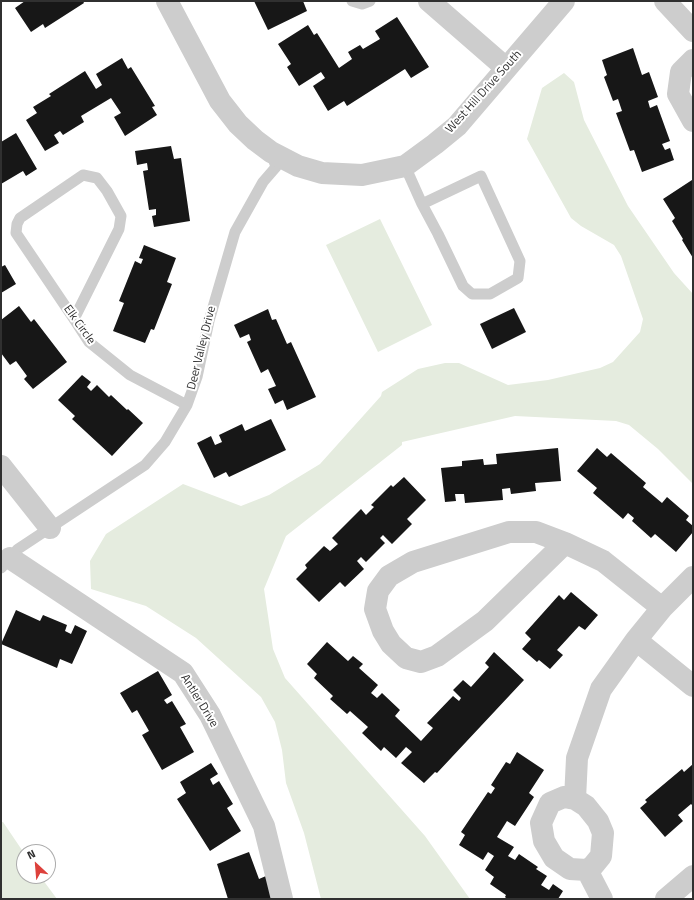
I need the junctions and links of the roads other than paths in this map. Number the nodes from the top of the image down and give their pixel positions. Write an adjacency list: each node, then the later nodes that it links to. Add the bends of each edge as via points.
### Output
1 (166, 1): 11 (street, West Hill Drive South, via 220,101 238,124)
2 (352, 1): 3 (lane, via 362,4)
3 (370, 1)
4 (429, 1): 9 (street)
5 (564, 1): 9 (street, West Hill Drive South)
6 (664, 1): 7 (street)
7 (693, 31)
8 (693, 60): 10 (street, via 681,72 678,94)
9 (506, 68): 12 (street, West Hill Drive South, via 457,126)
10 (693, 121)
11 (271, 152): 12 (street, West Hill Drive South, via 298,166 322,173 362,175); 15 (lane, Deer Valley Drive, via 276,167 263,182 235,232 208,321 197,377)
12 (405, 166): 13 (lane)
13 (422, 204): 13 (lane, via 463,286 472,294 490,294 518,278 520,261 480,176)
14 (74, 320): 14 (lane, Elk Circle, via 16,232 20,218 83,176 97,178 121,216 119,229); 15 (lane, Elk Circle, via 89,342 130,375)
15 (186, 405): 17 (lane, Deer Valley Drive, via 165,442 145,465)
16 (1, 466): 17 (street)
17 (50, 528): 19 (lane, Deer Valley Drive, via 18,549)
18 (565, 543): 18 (street, via 536,532 509,532 413,562 389,576 378,591 375,610 383,631 391,644 406,658 421,662 437,656 485,621); 21 (street, via 603,561)
19 (5, 563): 27 (street, Antler Drive, via 183,673 210,715 264,826)
20 (693, 577): 21 (street)
21 (662, 608): 22 (street)
22 (636, 640): 23 (street); 24 (street, via 601,688 577,758)
23 (693, 686)
24 (575, 799): 25 (street, via 586,806 598,821 602,833 601,856 592,868); 25 (street, via 564,797 550,804 541,822 544,840 554,858 570,869)
25 (587, 870): 28 (street)
26 (693, 876): 29 (street)
27 (282, 899)
28 (602, 899)
29 (666, 899)

